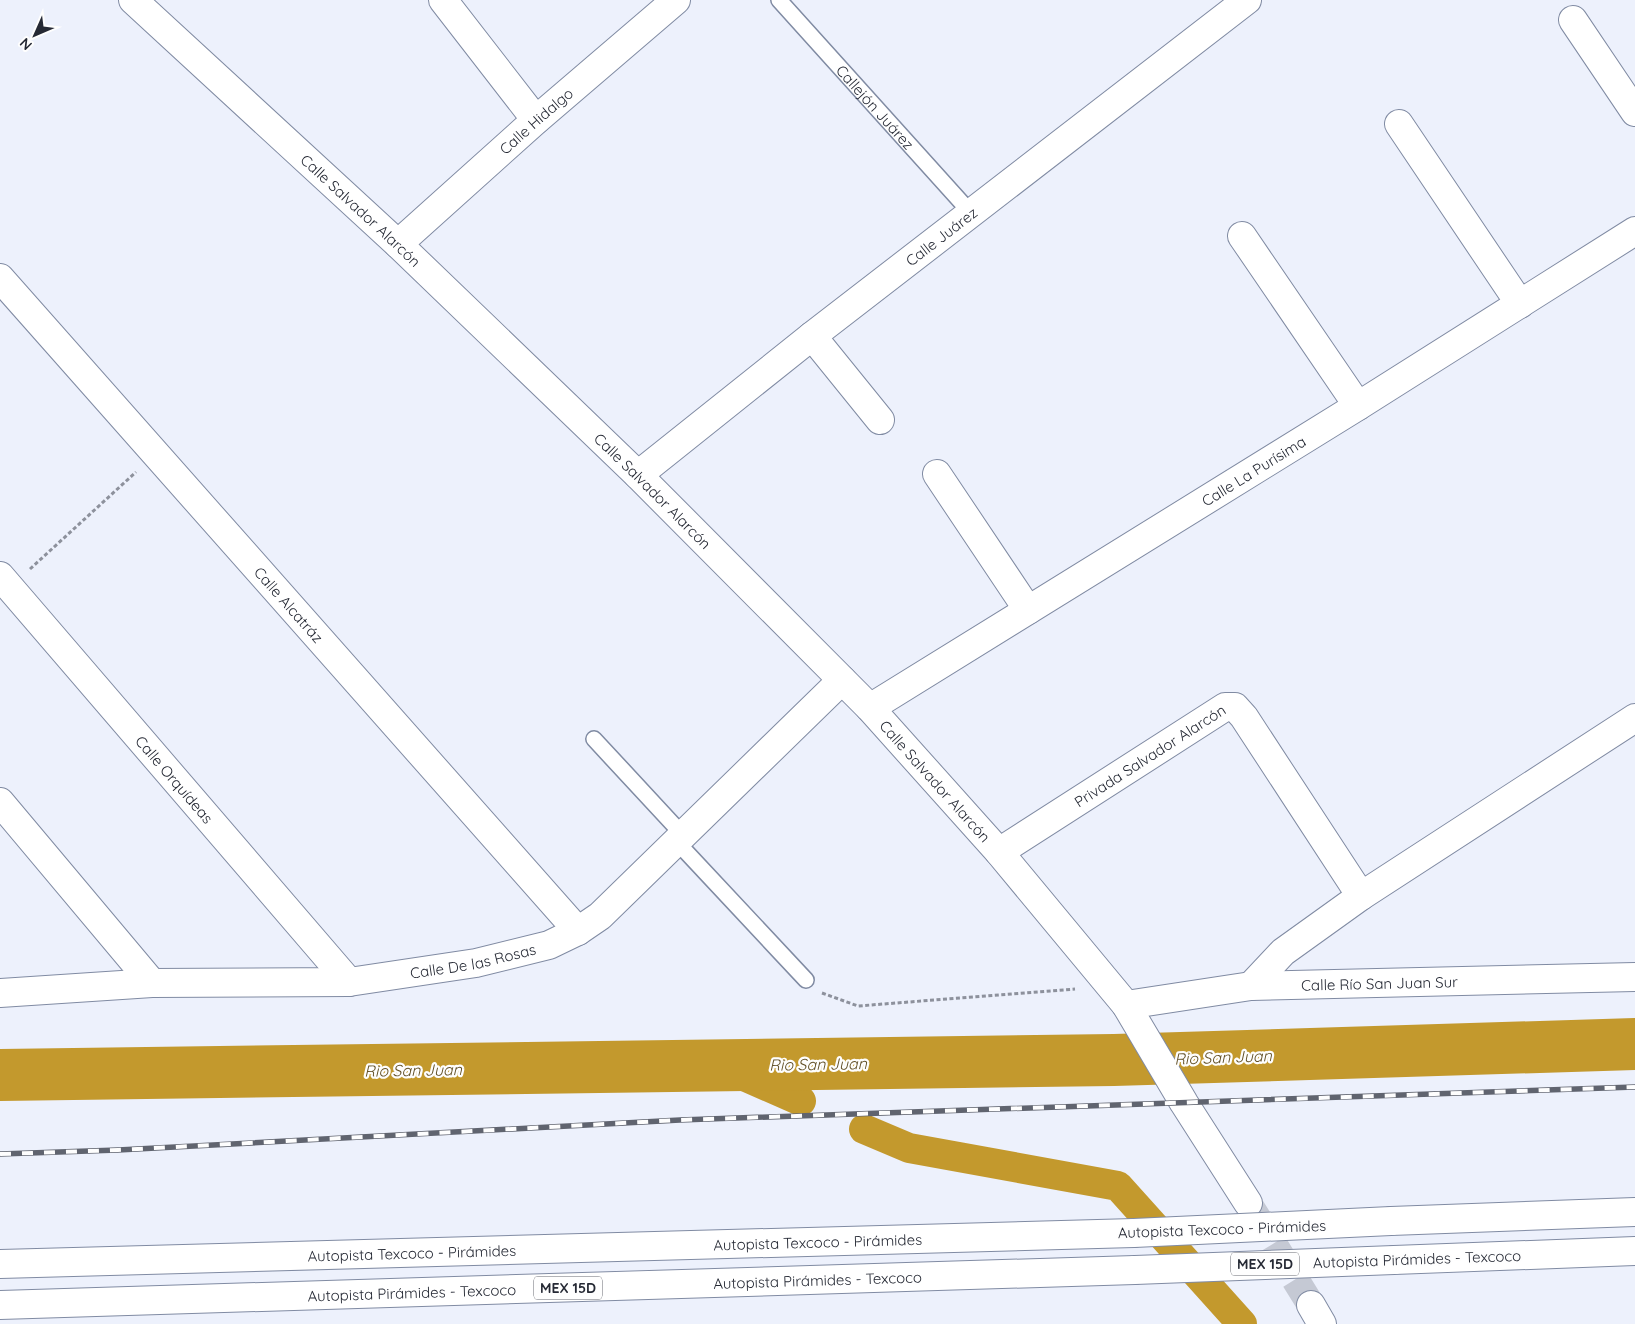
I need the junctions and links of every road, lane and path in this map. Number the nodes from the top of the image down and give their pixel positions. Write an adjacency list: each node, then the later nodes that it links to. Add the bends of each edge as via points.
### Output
1 (133, 0): 13 (main road, Calle Salvador Alarcón)
2 (443, 0): 8 (main road)
3 (676, 0): 8 (main road, Calle Hidalgo)
4 (779, 0): 10 (lane, Callejón Juárez)
5 (1247, 0): 10 (main road, Calle Juárez)
6 (1573, 20): 7 (main road)
7 (1635, 112)
8 (536, 120): 13 (main road, Calle Hidalgo)
9 (1399, 124): 15 (main road)
10 (971, 213): 16 (main road, Calle Juárez)
11 (1635, 230): 15 (main road, Calle La Purísima)
12 (1242, 236): 17 (main road)
13 (398, 244): 21 (main road, Calle Salvador Alarcón)
14 (0, 278): 19 (main road, Calle Alcatráz)
15 (1520, 304): 17 (main road, Calle La Purísima)
16 (812, 336): 18 (main road); 21 (main road, Calle Juárez)
17 (1358, 406): 23 (main road, Calle La Purísima)
18 (880, 420)
19 (157, 453): 22 (path); 32 (main road, Calle Alcatráz)
20 (937, 474): 23 (main road)
21 (638, 475): 24 (main road, Calle Salvador Alarcón)
22 (5, 581): 35 (main road, Calle Orquídeas)
23 (1028, 610): 25 (main road, Calle La Purísima)
24 (842, 680): 25 (main road, Calle Salvador Alarcón); 29 (main road, Calle De las Rosas)
25 (870, 708): 30 (main road, Calle Salvador Alarcón)
26 (1635, 718): 31 (main road)
27 (594, 739): 29 (lane)
28 (0, 802): 36 (main road)
29 (679, 838): 32 (main road, Calle De las Rosas, via 600,916); 34 (lane)
30 (999, 852): 31 (main road, Privada Salvador Alarcón, via 1225,706 1235,707); 39 (main road, Calle Salvador Alarcón)
31 (1361, 896): 37 (main road, via 1284,952)
32 (578, 931): 35 (main road, Calle De las Rosas, via 549,946 476,963)
33 (1635, 976): 37 (main road, Calle Río San Juan Sur)
34 (806, 980): 39 (path, via 826,996 858,1006)
35 (349, 982): 36 (main road, Calle De las Rosas)
36 (152, 983): 38 (main road, Calle De las Rosas)
37 (1251, 986): 39 (main road, Calle Río San Juan Sur)
38 (0, 993)
39 (1123, 1003): 40 (main road, Calle Salvador Alarcón)
40 (1248, 1203)
41 (1635, 1212): 43 (main road, Autopista Texcoco - Pirámides, bridge, via 1134,1233)
42 (1635, 1251): 44 (main road, Autopista Pirámides - Texcoco / MEX 15D, bridge)
43 (0, 1264)
44 (0, 1305)

